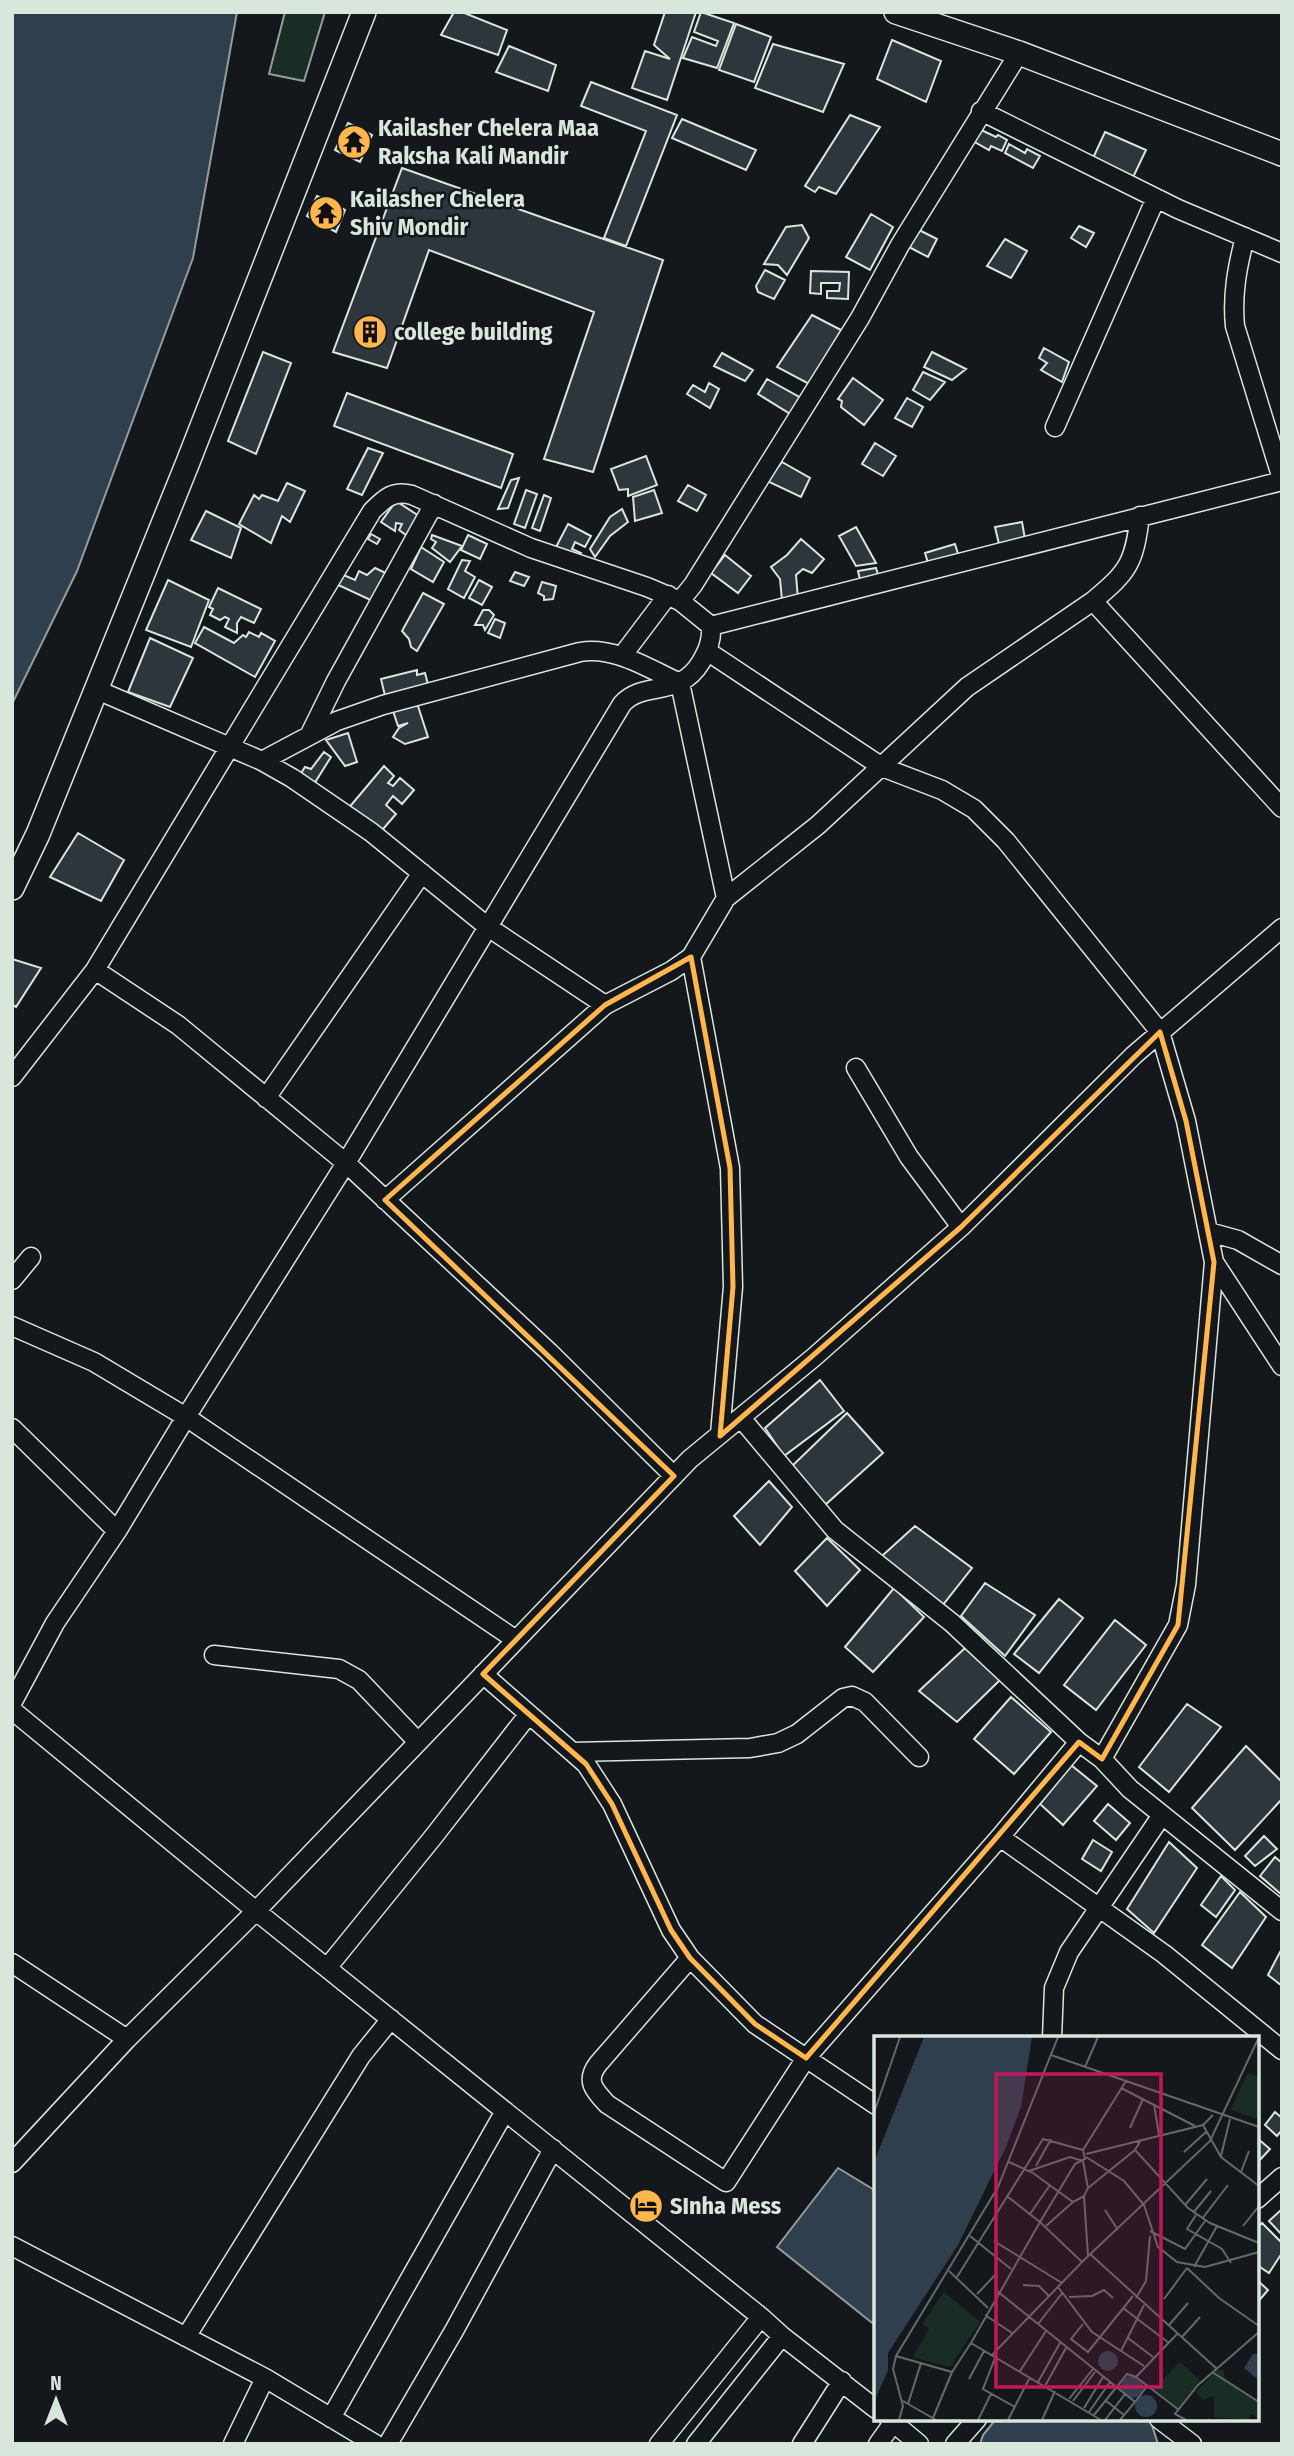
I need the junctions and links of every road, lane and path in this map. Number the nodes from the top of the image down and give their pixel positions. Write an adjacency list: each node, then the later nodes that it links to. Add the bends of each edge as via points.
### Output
1 (363, 12): 19 (street)
2 (896, 12): 3 (street)
3 (1019, 54): 4 (street); 5 (street)
4 (981, 111): 6 (street); 13 (street, via 860,318 693,585)
5 (1282, 153)
6 (1156, 198): 7 (street); 9 (street)
7 (1245, 237): 8 (street); 10 (street, via 1235,274 1235,326)
8 (1282, 253)
9 (1055, 427)
10 (1282, 480): 12 (street)
11 (434, 504): 13 (street, via 531,548); 20 (street); 21 (street, via 396,493 372,511)
12 (1140, 516): 14 (street, via 1129,566); 15 (street)
13 (674, 598): 15 (street); 17 (street)
14 (1093, 601): 23 (street, via 967,687); 24 (street)
15 (710, 626): 16 (street)
16 (707, 651): 18 (street); 23 (street)
17 (622, 656): 18 (street); 20 (street, via 580,652 383,705)
18 (680, 683): 27 (street); 28 (street, via 628,696)
19 (95, 689): 21 (street); 26 (street)
20 (310, 734): 22 (street)
21 (230, 749): 22 (street); 31 (street)
22 (262, 761): 25 (street, via 342,812)
23 (882, 767): 27 (street); 33 (street, via 942,790 974,809 1006,841)
24 (1282, 808)
25 (422, 873): 28 (street); 36 (street)
26 (12, 888)
27 (726, 898): 30 (street)
28 (488, 927): 32 (street); 37 (street)
29 (1282, 928): 33 (street)
30 (691, 957): 32 (street); 50 (street, via 730,1168 733,1287)
31 (95, 970): 35 (street); 36 (street, via 178,1025)
32 (605, 1006): 38 (street)
33 (1160, 1032): 39 (street); 40 (street, via 1186,1121)
34 (856, 1068): 39 (street, via 909,1157)
35 (12, 1077)
36 (266, 1098): 37 (street)
37 (346, 1163): 38 (street); 47 (street)
38 (385, 1199): 51 (street)
39 (961, 1227): 48 (street)
40 (1209, 1232): 42 (street); 43 (street, via 1238,1240)
41 (31, 1258): 44 (street)
42 (1214, 1262): 46 (street); 63 (street, via 1186,1585 1178,1625)
43 (1282, 1265)
44 (12, 1280)
45 (12, 1326): 47 (street, via 94,1362)
46 (1282, 1366)
47 (186, 1417): 52 (street); 53 (street)
48 (741, 1418): 50 (street); 60 (street, via 835,1530 952,1623)
49 (12, 1428): 52 (street)
50 (720, 1434): 51 (street)
51 (674, 1476): 53 (street)
52 (117, 1531): 56 (street, via 55,1623)
53 (516, 1640): 55 (street)
54 (214, 1655): 59 (street, via 339,1669 359,1680)
55 (483, 1674): 58 (street); 59 (street)
56 (12, 1703)
57 (12, 1710): 67 (street)
58 (528, 1715): 61 (street); 71 (street)
59 (418, 1742): 67 (street)
60 (1079, 1742): 63 (street); 65 (street)
61 (572, 1752): 62 (street, via 750,1748 778,1743 852,1696 865,1702); 69 (street, via 612,1804 671,1930)
62 (919, 1757)
63 (1102, 1759): 64 (street)
64 (1162, 1815): 66 (street); 68 (street)
65 (1000, 1836): 66 (street); 76 (street)
66 (1098, 1908): 73 (street, via 1056,1979); 75 (street, via 1164,1954)
67 (256, 1911): 71 (street); 74 (street)
68 (1282, 1912)
69 (690, 1958): 76 (street, via 755,2024); 76 (street, via 593,2071 592,2088 607,2104 726,2182)
70 (12, 1963): 74 (street)
71 (327, 1968): 72 (street)
72 (391, 2019): 78 (street); 86 (street, via 361,2056)
73 (1052, 2036)
74 (127, 2039): 80 (street)
75 (1282, 2050)
76 (806, 2058): 77 (street)
77 (874, 2104)
78 (505, 2111): 79 (street); 90 (street)
79 (553, 2149): 84 (street); 96 (street)
80 (12, 2163)
81 (1282, 2177): 82 (street)
82 (1259, 2197)
83 (12, 2246): 86 (street)
84 (761, 2317): 85 (street); 97 (street)
85 (782, 2336): 88 (street); 98 (street)
86 (186, 2337): 87 (street)
87 (265, 2378): 90 (street); 94 (street)
88 (842, 2381): 89 (street); 99 (street)
89 (874, 2407)
90 (331, 2418): 95 (street)
91 (891, 2421): 100 (street); 101 (street)
92 (975, 2421): 102 (street)
93 (1162, 2421): 103 (street)
94 (233, 2444)
95 (375, 2444)
96 (387, 2444)
97 (659, 2444)
98 (696, 2444)
99 (802, 2444)
100 (878, 2444)
101 (919, 2444)
102 (955, 2444)
103 (1192, 2444)

